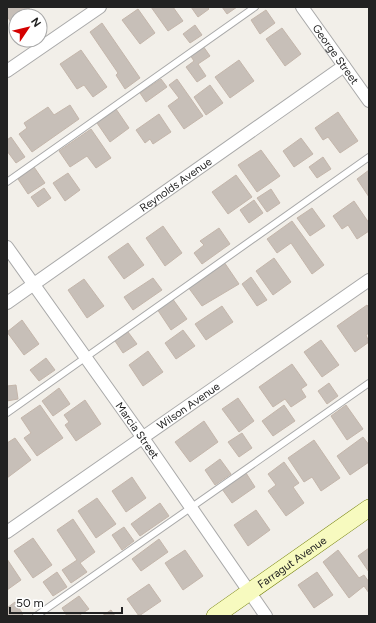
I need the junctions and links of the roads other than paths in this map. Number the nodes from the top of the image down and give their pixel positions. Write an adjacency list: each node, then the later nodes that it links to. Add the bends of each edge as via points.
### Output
1 (100, 7): 5 (street)
2 (255, 7): 8 (lane)
3 (302, 7): 4 (street, George Street)
4 (344, 66): 6 (street, George Street); 11 (street, Reynolds Avenue)
5 (7, 71)
6 (369, 101)
7 (369, 157): 13 (lane)
8 (7, 182)
9 (7, 247): 11 (street, Marcia Street)
10 (369, 280): 16 (street, Wilson Avenue)
11 (34, 285): 12 (street, Reynolds Avenue); 13 (street, Marcia Street)
12 (7, 303)
13 (86, 357): 15 (lane); 16 (street, Marcia Street)
14 (369, 383): 17 (lane)
15 (7, 413)
16 (143, 438): 17 (street, Marcia Street); 19 (street, Wilson Avenue)
17 (190, 507): 20 (street, Marcia Street); 21 (lane)
18 (369, 508): 20 (street, Farragut Avenue)
19 (7, 532)
20 (249, 592): 22 (street, Farragut Avenue); 23 (street, Marcia Street)
21 (36, 616)
22 (216, 616)
23 (266, 616)

